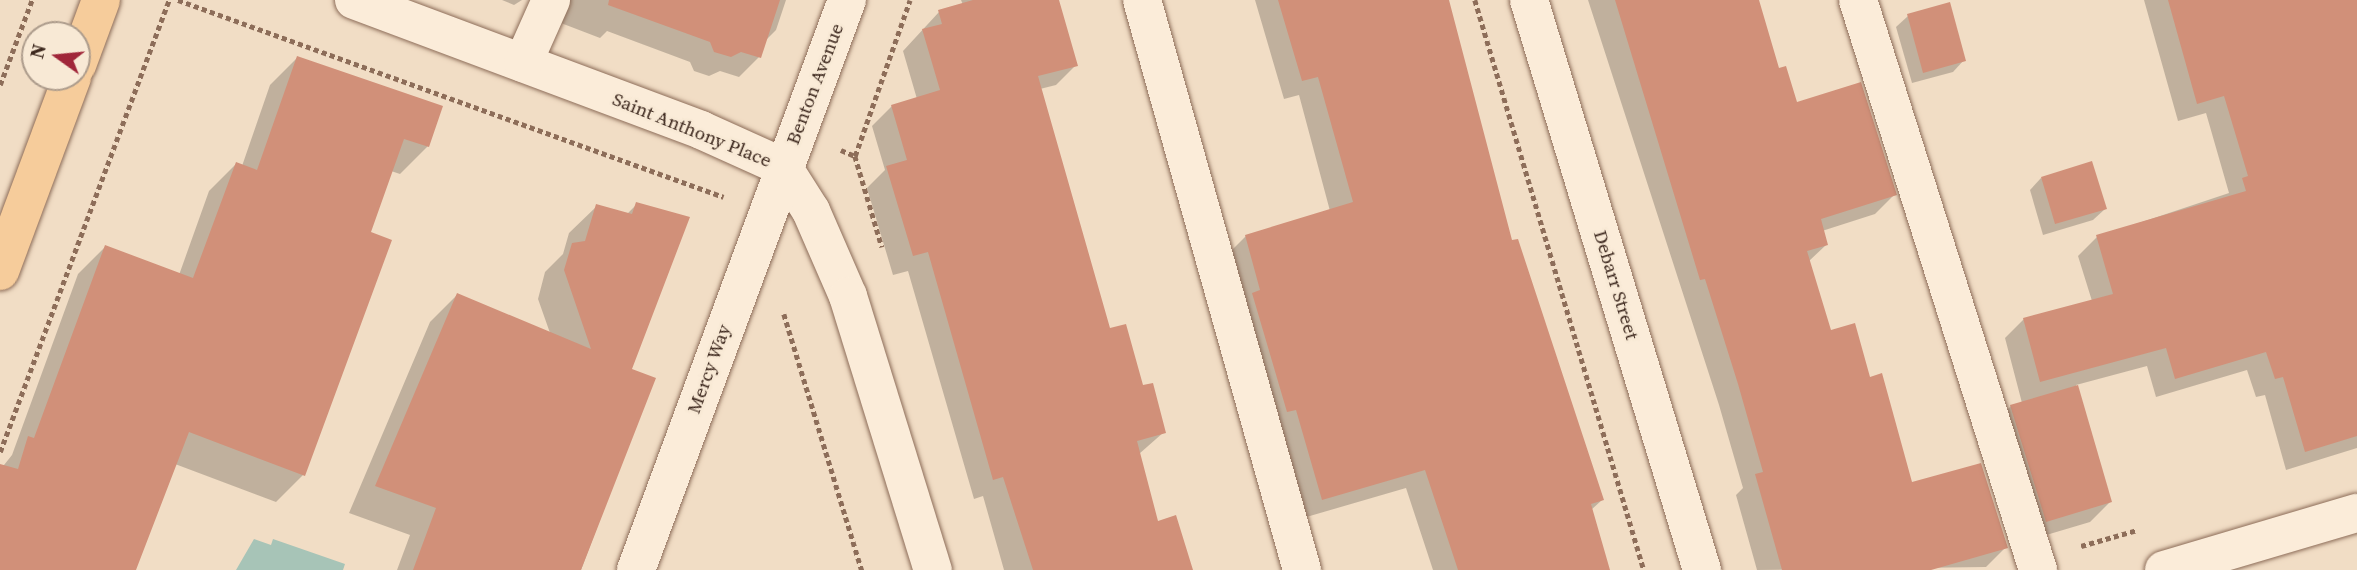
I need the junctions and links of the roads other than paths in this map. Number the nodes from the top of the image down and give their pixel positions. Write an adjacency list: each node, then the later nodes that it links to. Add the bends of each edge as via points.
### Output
1 (101, 0): 8 (main road)
2 (354, 0): 9 (street, Saint Anthony Place)
3 (551, 0): 9 (street)
4 (846, 0): 11 (street, Benton Avenue)
5 (1142, 0): 16 (street)
6 (1530, 0): 17 (street, Debarr Street)
7 (1858, 0): 18 (street)
8 (91, 27)
9 (523, 63): 11 (street, Saint Anthony Place, via 701,130)
10 (67, 91): 12 (main road)
11 (783, 167): 14 (street, Mercy Way); 15 (street, Saint Anthony Place, via 811,211 848,296)
12 (0, 271)
13 (2357, 513): 19 (street)
14 (636, 570)
15 (933, 570)
16 (1302, 570)
17 (1702, 570)
18 (2038, 570)
19 (2164, 570)

